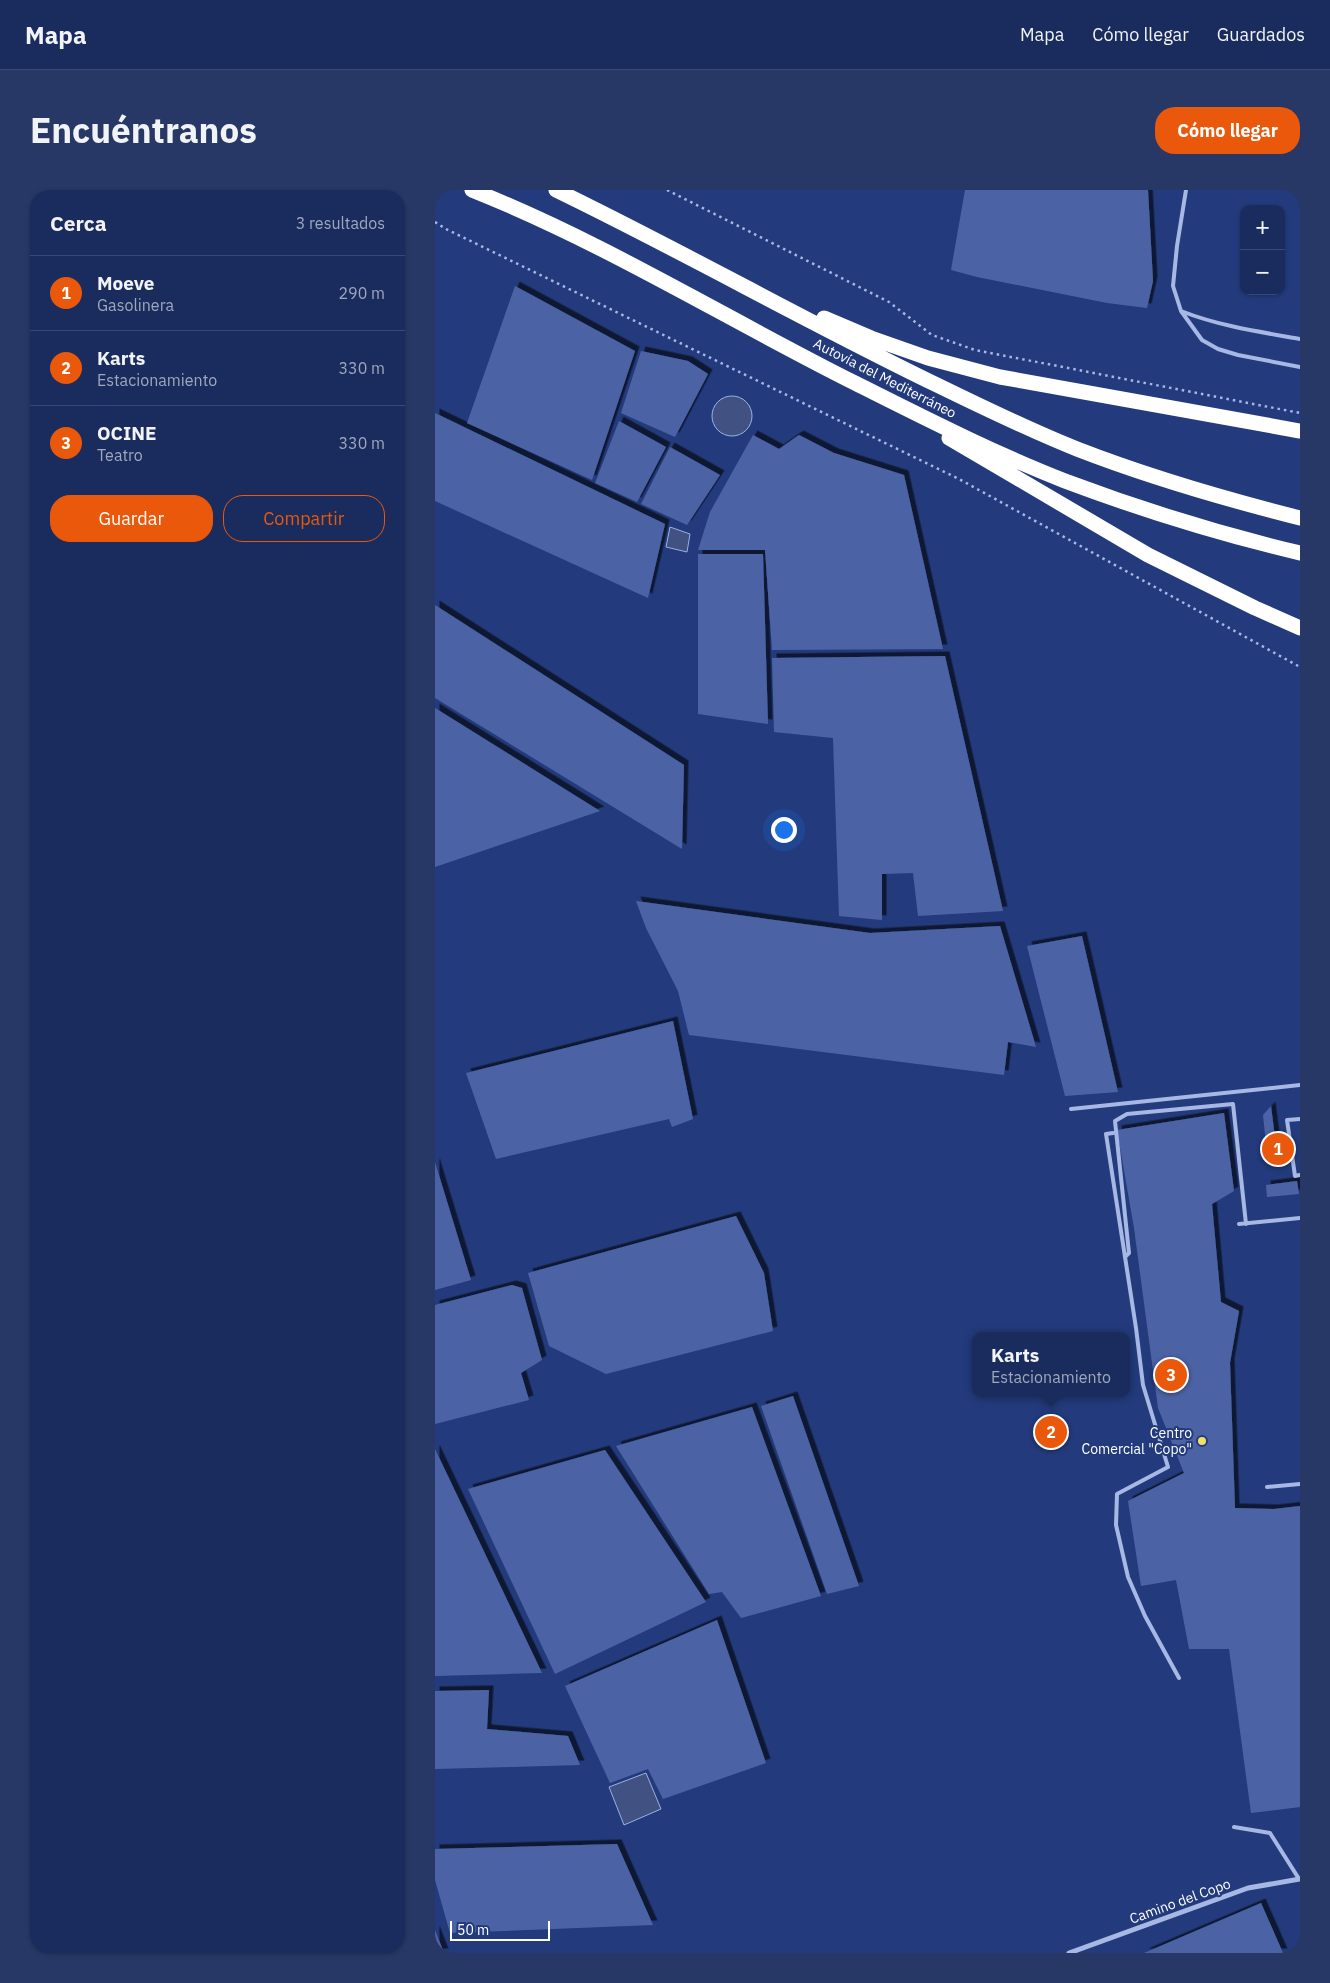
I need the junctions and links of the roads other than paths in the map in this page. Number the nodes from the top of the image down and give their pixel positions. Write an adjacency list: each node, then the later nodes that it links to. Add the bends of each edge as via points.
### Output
1 (472, 190): 8 (highway, Autovía del Mediterráneo, via 605,251)
2 (555, 190): 4 (highway, Autovía del Mediterráneo)
3 (1186, 190): 5 (lane, via 1173,286)
4 (710, 267): 9 (highway, via 871,338 928,358 1000,376); 10 (highway, Autovía del Mediterráneo, via 869,352 1077,449 1151,476)
5 (1181, 311): 6 (lane, via 1229,326); 7 (lane, via 1202,340 1218,349)
6 (1300, 339)
7 (1300, 367)
8 (853, 382): 11 (highway, Autovía del Mediterráneo, via 1064,480 1140,508); 12 (highway, via 1148,555)
9 (1300, 432)
10 (1300, 518)
11 (1300, 553)
12 (1300, 628)
13 (1300, 1085): 14 (lane)
14 (1071, 1109)
15 (1300, 1119): 17 (lane, via 1287,1120 1295,1176)
16 (1113, 1134): 21 (lane, via 1106,1134)
17 (1300, 1175)
18 (1300, 1218): 20 (lane)
19 (1239, 1224): 20 (lane)
20 (1247, 1224): 21 (lane, via 1233,1104 1127,1114 1115,1121 1129,1253)
21 (1125, 1257): 24 (lane, via 1143,1384 1168,1467 1117,1494 1116,1525 1128,1577)
22 (1300, 1484): 23 (lane)
23 (1267, 1488)
24 (1179, 1678)
25 (1234, 1827): 26 (lane, via 1269,1833)
26 (1299, 1879): 27 (street, Camino del Copo, via 1248,1888)
27 (1069, 1953)

